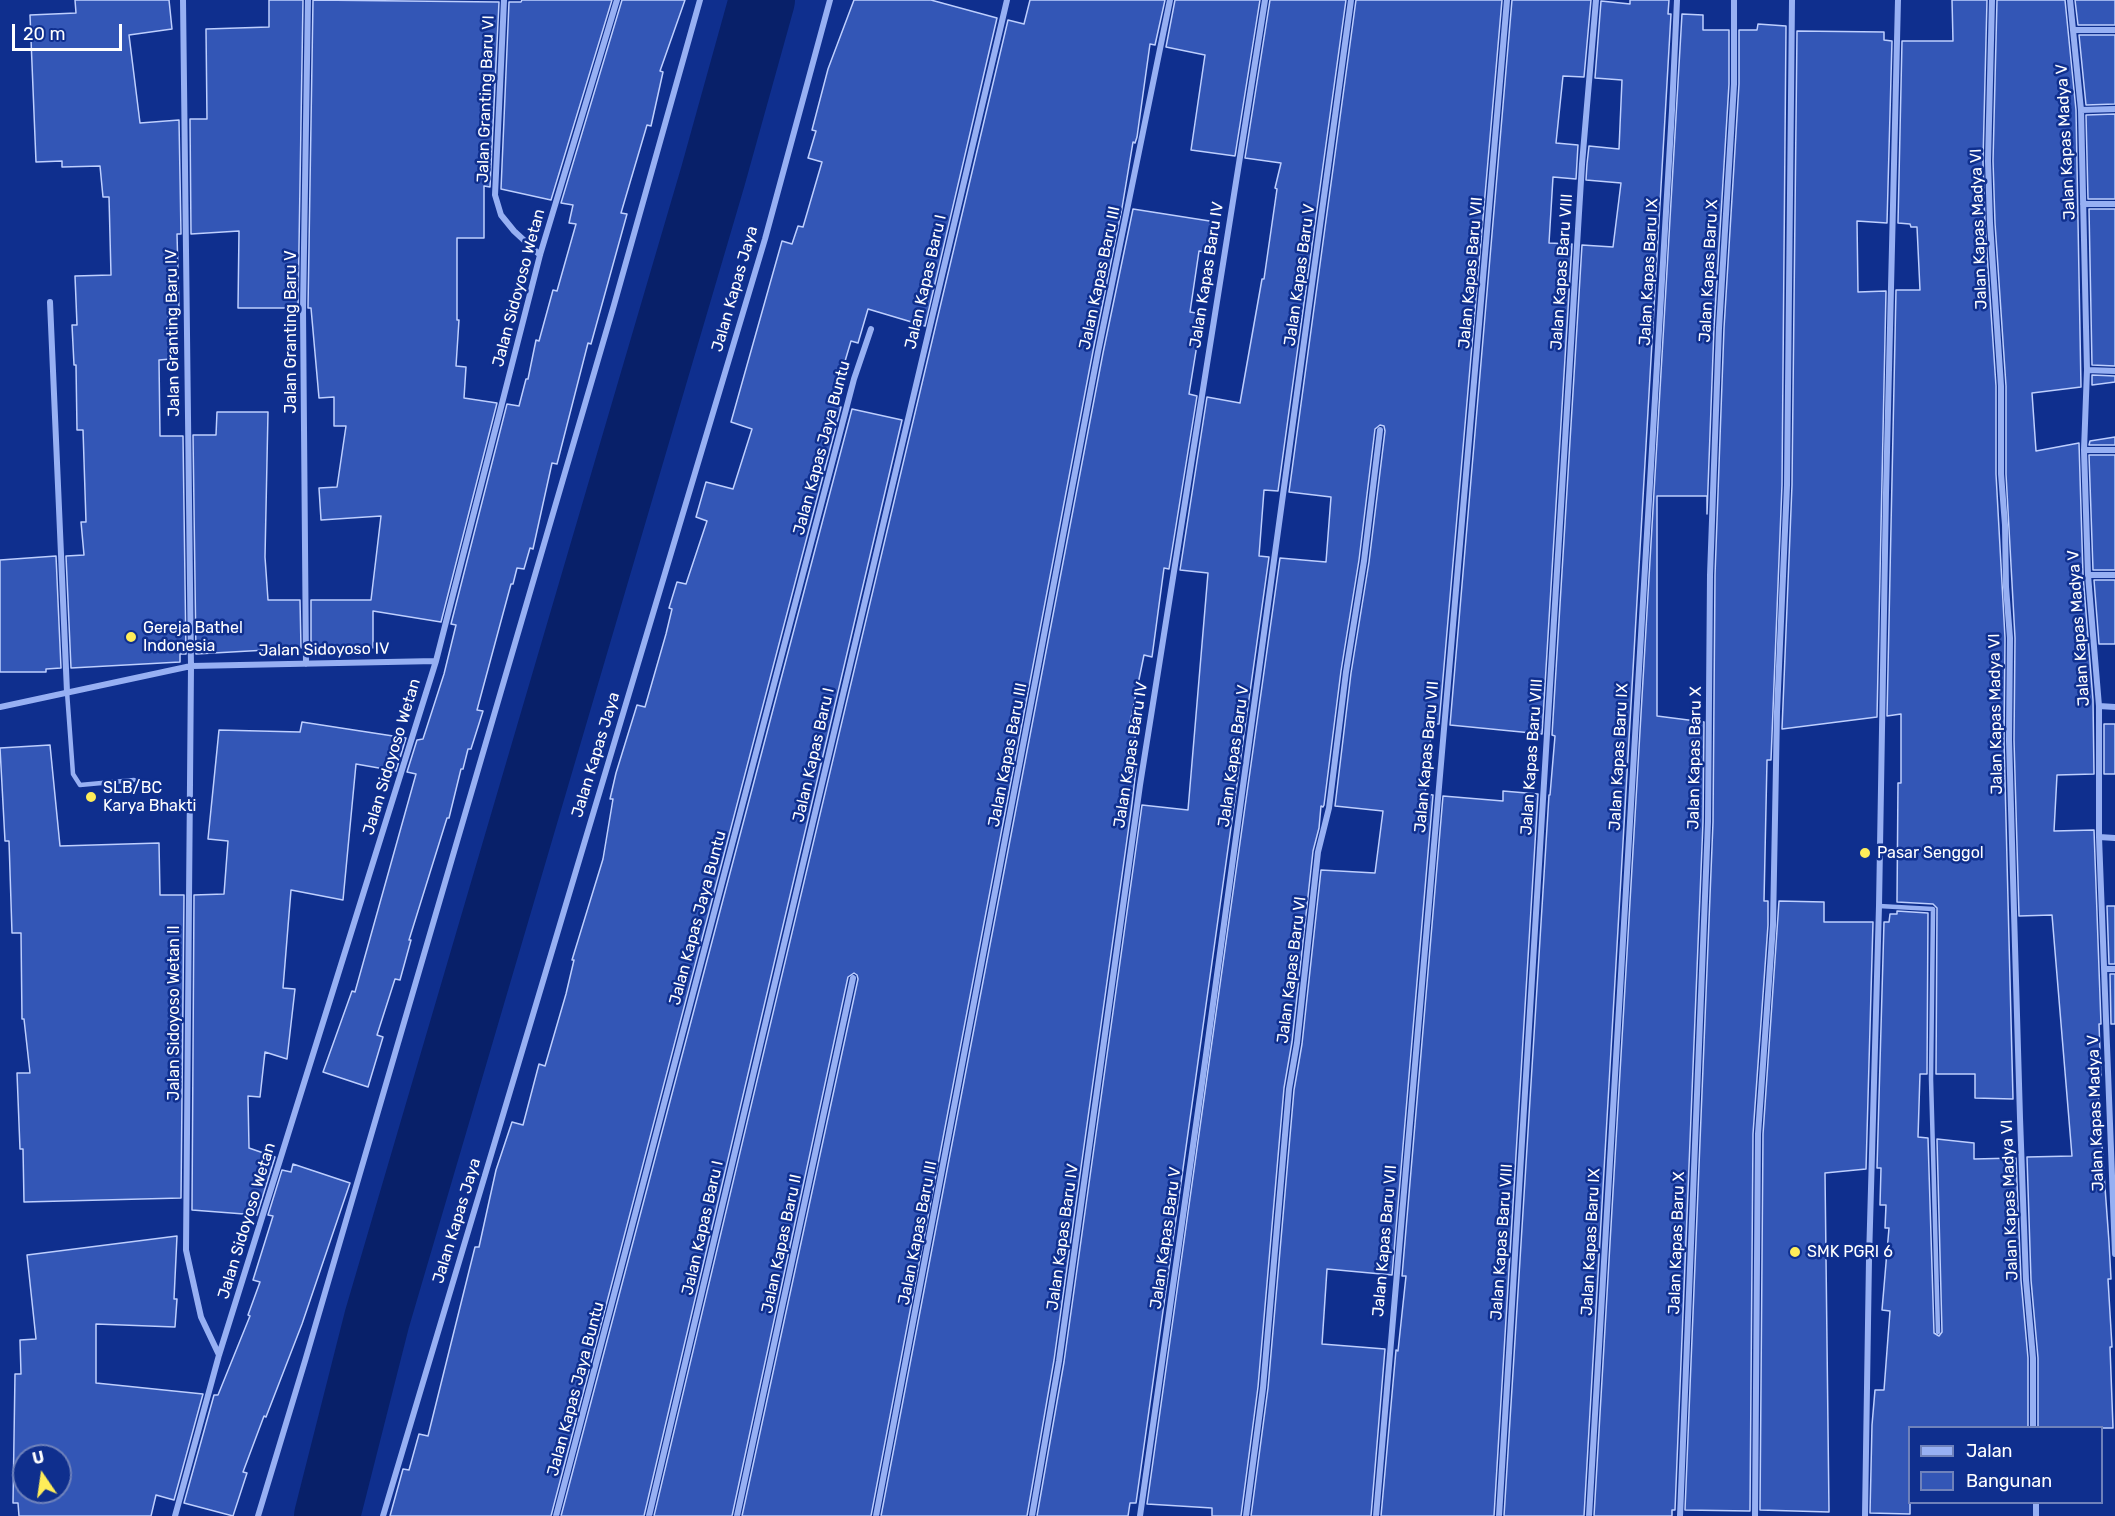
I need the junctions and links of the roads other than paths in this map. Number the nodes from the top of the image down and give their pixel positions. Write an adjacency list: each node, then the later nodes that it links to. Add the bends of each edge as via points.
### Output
1 (183, 0): 37 (street, Jalan Granting Baru IV)
2 (308, 0): 36 (street, Jalan Granting Baru V, via 303,310)
3 (504, 0): 25 (street, Jalan Granting Baru VI, via 495,195 501,215)
4 (617, 0): 25 (street, Jalan Sidoyoso Wetan)
5 (700, 0): 56 (street)
6 (830, 0): 57 (street, Jalan Kapas Jaya, via 762,250)
7 (1007, 0): 59 (street, Jalan Kapas Baru I)
8 (1170, 0): 61 (street, Jalan Kapas Baru III, via 1096,363)
9 (1265, 0): 62 (street, Jalan Kapas Baru IV, via 1140,785 1059,1361)
10 (1351, 0): 63 (street, Jalan Kapas Baru V)
11 (1507, 0): 65 (street, Jalan Kapas Baru VII)
12 (1596, 0): 66 (street, Jalan Kapas Baru VIII, via 1582,164)
13 (1677, 0): 67 (street, Jalan Kapas Baru IX)
14 (1734, 0): 68 (street, Jalan Kapas Baru X, via 1734,84 1718,340 1710,575 1708,822)
15 (1792, 0): 69 (street, via 1787,485 1773,925 1758,1134)
16 (1898, 0): 45 (street)
17 (1992, 0): 54 (street, Jalan Kapas Madya VI, via 1988,161 2010,638 2020,1118)
18 (2070, 0): 19 (street, Jalan Kapas Madya V)
19 (2074, 30): 20 (street); 22 (street, Jalan Kapas Madya V)
20 (2115, 30)
21 (2115, 109): 22 (street)
22 (2081, 110): 23 (street, Jalan Kapas Madya V)
23 (2083, 204): 24 (street); 28 (street, Jalan Kapas Madya V)
24 (2115, 204)
25 (540, 255): 35 (street, Jalan Sidoyoso Wetan)
26 (50, 302): 38 (street)
27 (871, 329): 58 (street, Jalan Kapas Jaya Buntu, via 854,379)
28 (2087, 370): 29 (street); 31 (street, Jalan Kapas Madya V)
29 (2115, 370)
30 (1380, 430): 64 (street, Jalan Kapas Baru VI, via 1329,808 1318,852 1289,1089 1263,1388)
31 (2084, 450): 32 (street); 33 (street, Jalan Kapas Madya V)
32 (2115, 450)
33 (2088, 575): 34 (street); 39 (street, Jalan Kapas Madya V)
34 (2115, 575)
35 (436, 661): 36 (street, Jalan Sidoyoso IV); 53 (street, Jalan Sidoyoso Wetan)
36 (306, 664): 37 (street, Jalan Sidoyoso IV)
37 (190, 666): 38 (street, Jalan Sidoyoso IV); 53 (street, Jalan Sidoyoso Wetan II, via 186,1250 201,1317)
38 (67, 692): 40 (street, Jalan Sidoyoso IV); 42 (lane, via 75,780 80,784)
39 (2099, 706): 41 (street); 43 (street, Jalan Kapas Madya V)
40 (0, 707)
41 (2115, 707)
42 (134, 780)
43 (2099, 837): 44 (street); 46 (street, Jalan Kapas Madya V)
44 (2115, 838)
45 (1879, 906): 52 (lane, via 1933,909 1931,1079); 70 (street)
46 (2104, 969): 47 (street); 49 (street, Jalan Kapas Madya V)
47 (2115, 969)
48 (853, 978): 60 (street, Jalan Kapas Baru II)
49 (2112, 1118): 50 (street, Jalan Kapas Madya V)
50 (2115, 1248): 51 (street, Jalan Kapas Madya V)
51 (2115, 1254)
52 (1938, 1332)
53 (219, 1355): 55 (street, Jalan Sidoyoso Wetan)
54 (2033, 1426)
55 (175, 1516)
56 (258, 1516)
57 (383, 1516)
58 (556, 1516)
59 (649, 1516)
60 (737, 1516)
61 (876, 1516)
62 (1032, 1516)
63 (1140, 1516)
64 (1246, 1516)
65 (1376, 1516)
66 (1499, 1516)
67 (1589, 1516)
68 (1680, 1516)
69 (1755, 1516)
70 (1865, 1516)

